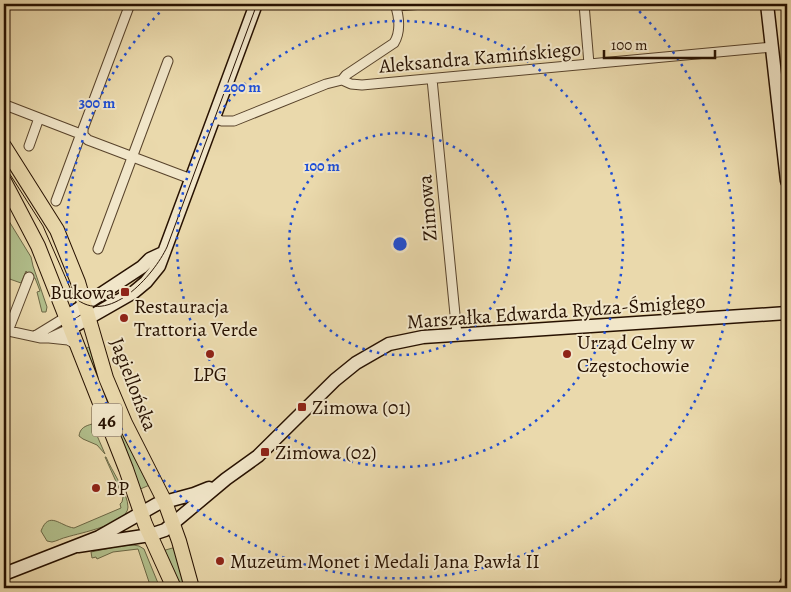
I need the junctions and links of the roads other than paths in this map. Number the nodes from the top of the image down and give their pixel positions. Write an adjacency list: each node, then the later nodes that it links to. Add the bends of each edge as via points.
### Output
1 (130, 4): 15 (street)
2 (256, 4): 14 (street)
3 (424, 4): 6 (street)
4 (584, 4): 9 (street)
5 (767, 4): 7 (street)
6 (396, 5): 11 (street, via 399,27 394,44)
7 (772, 48): 9 (street, Aleksandra Kamińskiego); 21 (street)
8 (168, 61): 18 (street)
9 (589, 64): 10 (street, Aleksandra Kamińskiego)
10 (432, 79): 11 (street, Aleksandra Kamińskiego, via 362,85); 31 (street, Zimowa)
11 (342, 80): 14 (street, via 234,121)
12 (8, 106): 13 (street)
13 (39, 118): 15 (street); 17 (street)
14 (213, 118): 19 (street)
15 (83, 135): 18 (street, via 88,140); 22 (street)
16 (4, 146): 26 (main road, Jagiellońska / 46, via 57,230)
17 (28, 146)
18 (132, 157): 19 (street); 23 (street)
19 (191, 179): 24 (street)
20 (4, 181): 29 (main road, Jagiellońska / 46, via 38,246)
21 (787, 181)
22 (56, 201)
23 (98, 249)
24 (163, 253): 26 (street); 28 (street, via 159,266 140,287)
25 (29, 277): 30 (street)
26 (85, 305): 28 (main road, Jagiellońska / 46); 29 (street)
27 (787, 313): 31 (street, Marszałka Edwarda Rydza-Śmigłego)
28 (89, 319): 29 (street); 36 (main road, Jagiellońska / 46, via 117,407)
29 (68, 323): 32 (street); 33 (street); 34 (main road, Jagiellońska / 46)
30 (6, 330): 32 (street)
31 (457, 335): 35 (street, Marszałka Edwarda Rydza-Śmigłego, via 422,337 389,344 370,354 335,380 258,456)
32 (35, 336): 33 (street)
33 (49, 338): 34 (street, via 68,340)
34 (77, 345): 37 (main road, Jagiellońska / 46)
35 (226, 478): 36 (street, Marszałka Edwarda Rydza-Śmigłego, via 204,490); 38 (street, Marszałka Edwarda Rydza-Śmigłego)
36 (165, 502): 37 (street, Marszałka Edwarda Rydza-Śmigłego); 38 (main road, Jagiellońska / 46)
37 (141, 513): 39 (main road, Jagiellońska / 46); 40 (street, Marszałka Edwarda Rydza-Śmigłego, via 113,531)
38 (174, 523): 39 (street, Marszałka Edwarda Rydza-Śmigłego); 44 (main road, Jagiellońska / 46)
39 (150, 535): 40 (street, Marszałka Edwarda Rydza-Śmigłego); 43 (main road, Jagiellońska / 46)
40 (78, 546): 41 (street)
41 (4, 574)
42 (787, 582): 45 (street)
43 (174, 588)
44 (192, 588)
45 (784, 588)

